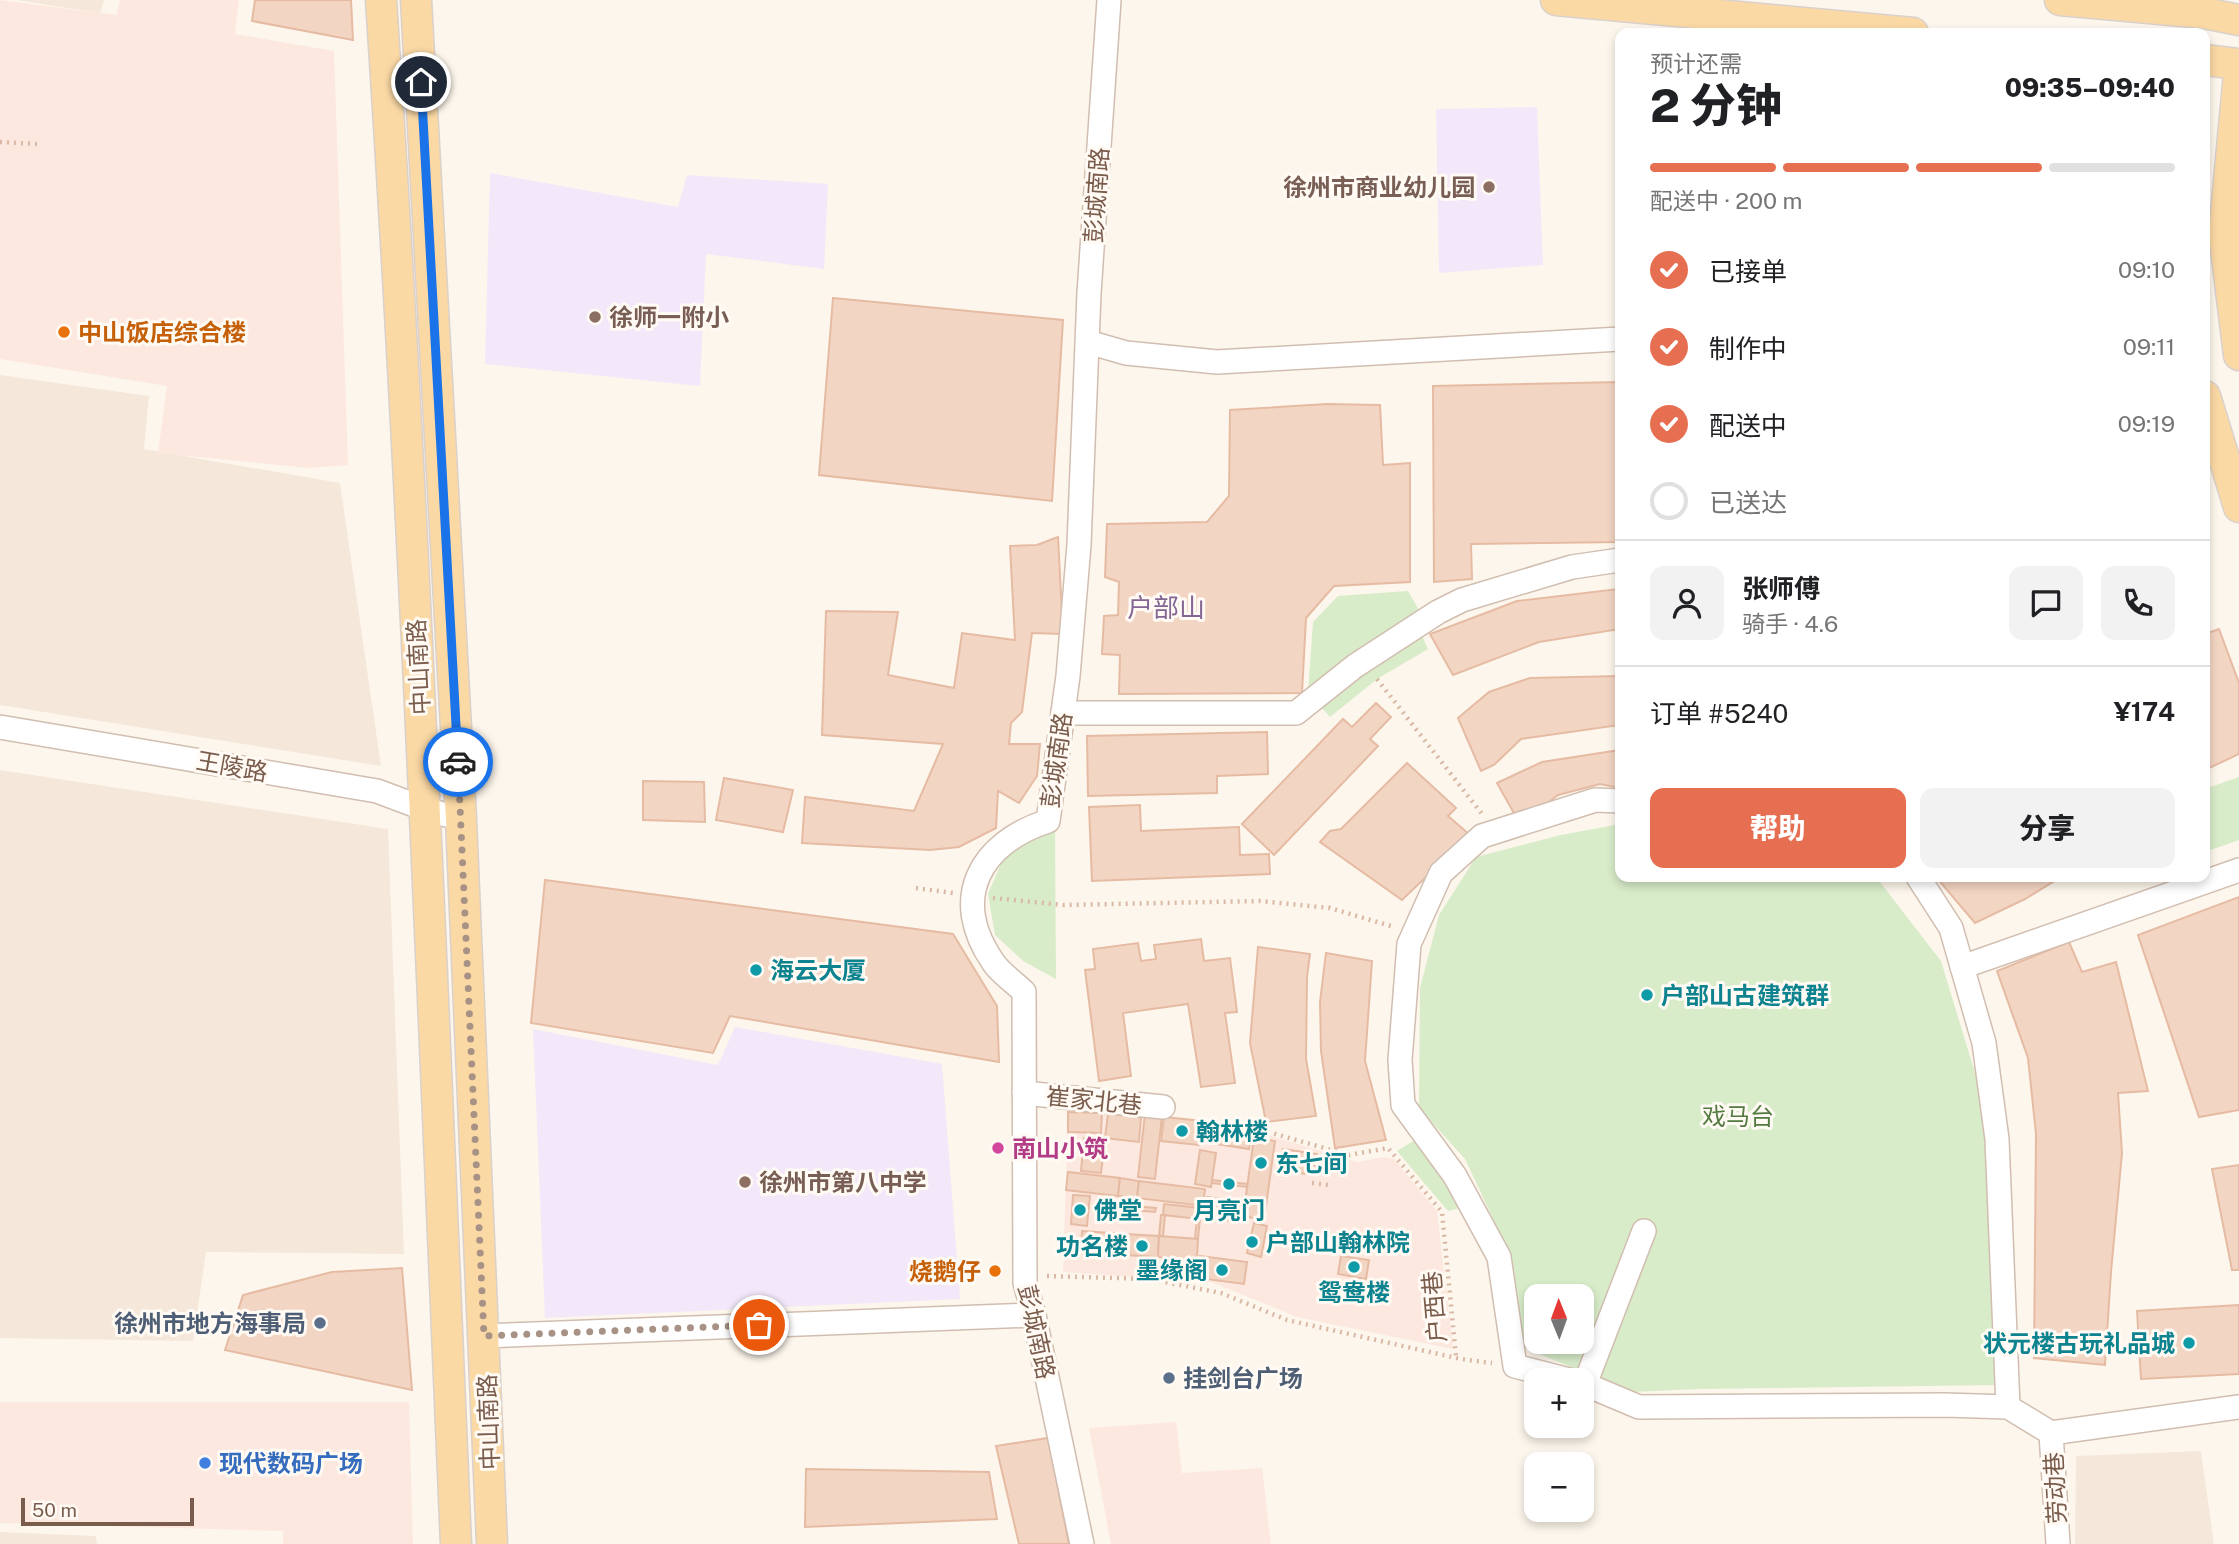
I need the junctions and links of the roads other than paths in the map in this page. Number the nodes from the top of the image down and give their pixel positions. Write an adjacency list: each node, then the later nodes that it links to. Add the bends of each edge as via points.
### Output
1 (381, 0): 21 (main road, 中山南路)
2 (416, 0): 22 (main road, 中山南路)
3 (1109, 0): 13 (street, 彭城南路)
4 (1556, 0): 8 (main road)
5 (2060, 0): 6 (main road)
6 (2205, 15): 7 (main road)
7 (2239, 20)
8 (1859, 28)
9 (2210, 61): 10 (main road)
10 (2239, 64)
11 (2239, 73): 14 (main road, via 2224,234)
12 (1615, 339): 13 (street, via 1217,362 1126,353)
13 (1087, 341): 18 (street, 彭城南路, via 1079,545)
14 (2239, 355)
15 (2210, 412): 16 (main road)
16 (2239, 507)
17 (1615, 561): 18 (street, via 1572,567 1438,611 1296,713)
18 (1063, 713): 28 (street, 彭城南路, via 1048,821 1001,845 977,876 971,902 974,926 993,963 1024,992)
19 (0, 727): 21 (street, 王陵路, via 377,791)
20 (1615, 800): 33 (street, via 1595,800 1482,836 1441,873 1409,944 1400,1060 1403,1105 1455,1176 1499,1257 1515,1366)
21 (425, 809): 22 (street, 王陵路); 39 (main road, 中山南路)
22 (461, 819): 32 (main road, 中山南路)
23 (2239, 870): 24 (street)
24 (2210, 880)
25 (1921, 882): 27 (street, via 1951,928)
26 (2205, 882): 27 (street)
27 (1962, 967): 36 (street, via 1984,1043 1997,1139)
28 (1024, 1093): 29 (street, 崔家北巷); 31 (street, 彭城南路, via 1025,1279)
29 (1163, 1107)
30 (1644, 1231): 34 (street)
31 (1034, 1315): 32 (street); 41 (street, 彭城南路)
32 (484, 1336): 40 (main road, 中山南路)
33 (1524, 1368)
34 (1586, 1368)
35 (1594, 1388): 36 (street, via 1639,1407)
36 (2008, 1407): 38 (street)
37 (2239, 1407): 38 (street)
38 (2052, 1433): 42 (street, 劳动巷)
39 (456, 1544)
40 (492, 1544)
41 (1082, 1544)
42 (2058, 1544)

